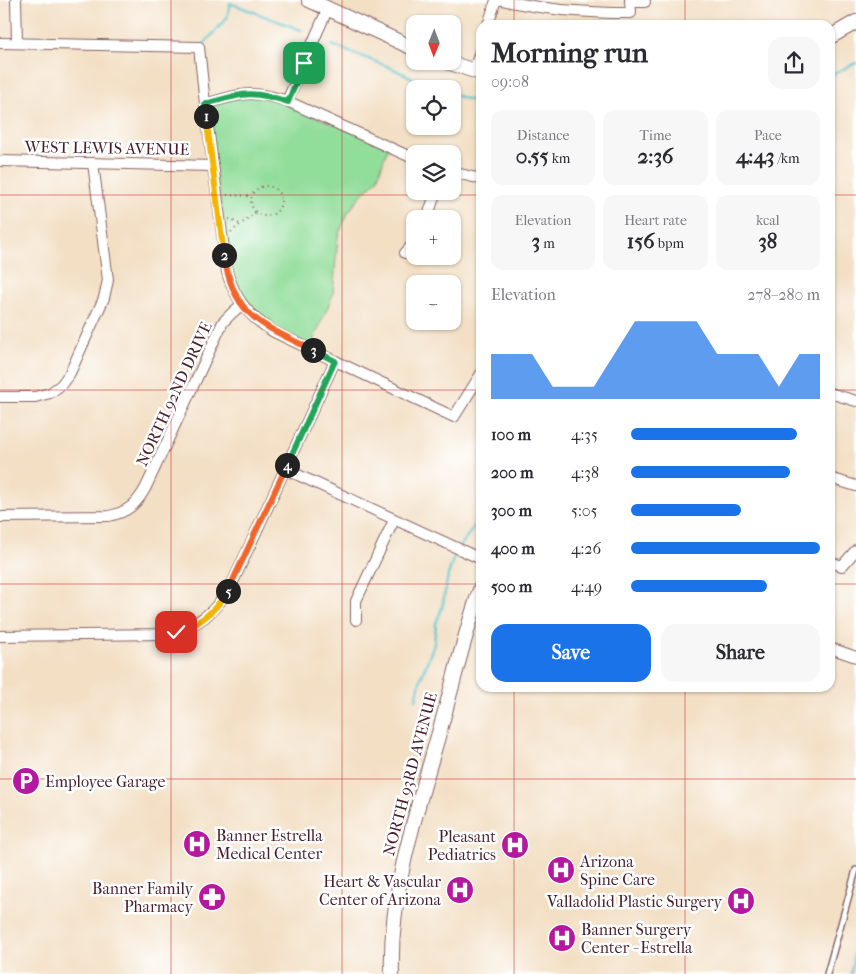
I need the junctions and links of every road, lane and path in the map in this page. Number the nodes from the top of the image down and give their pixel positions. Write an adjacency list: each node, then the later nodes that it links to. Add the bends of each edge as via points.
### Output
1 (16, 0): 12 (street)
2 (309, 0): 7 (street)
3 (496, 0): 8 (street)
4 (502, 0): 6 (street, via 554,10 595,13)
5 (645, 2): 6 (street)
6 (630, 5)
7 (328, 8): 13 (street); 16 (street)
8 (490, 20)
9 (856, 22): 10 (street)
10 (835, 34)
11 (0, 42): 12 (street)
12 (16, 43): 17 (street, via 199,47)
13 (406, 45)
14 (461, 66): 15 (street)
15 (476, 71)
16 (288, 102): 17 (street, via 248,93); 18 (street)
17 (205, 104): 21 (street)
18 (406, 155)
19 (0, 161): 20 (street, WEST LEWIS AVENUE)
20 (93, 163): 21 (street, WEST LEWIS AVENUE); 34 (street, via 108,280 104,298 70,373 61,385 50,394 35,397)
21 (213, 166): 30 (street, via 227,272)
22 (461, 174): 23 (street)
23 (476, 178)
24 (226, 195): 25 (path)
25 (252, 196): 26 (path); 26 (path, via 256,190 266,186 275,189 280,196 279,209 272,215)
26 (256, 212): 28 (path)
27 (228, 219): 28 (path)
28 (240, 224): 29 (path)
29 (230, 233)
30 (241, 305): 31 (street, via 269,329); 39 (street, NORTH 92ND DRIVE, via 223,322 146,487 133,506 121,514)
31 (335, 361): 32 (street, via 454,417); 36 (street)
32 (476, 382)
33 (835, 395): 35 (street)
34 (0, 397)
35 (856, 401)
36 (285, 470): 40 (street); 46 (street, via 230,588 215,609 187,629 166,634)
37 (835, 480): 38 (street)
38 (856, 486)
39 (0, 517)
40 (394, 520): 42 (street); 45 (street, via 356,601)
41 (856, 550): 43 (street, via 842,566)
42 (476, 557)
43 (835, 564)
44 (476, 604): 50 (street, NORTH 93RD AVENUE, via 407,846 396,903)
45 (356, 620)
46 (0, 636)
47 (835, 650): 48 (street)
48 (856, 656)
49 (856, 870): 51 (lane)
50 (392, 974)
51 (827, 974)

